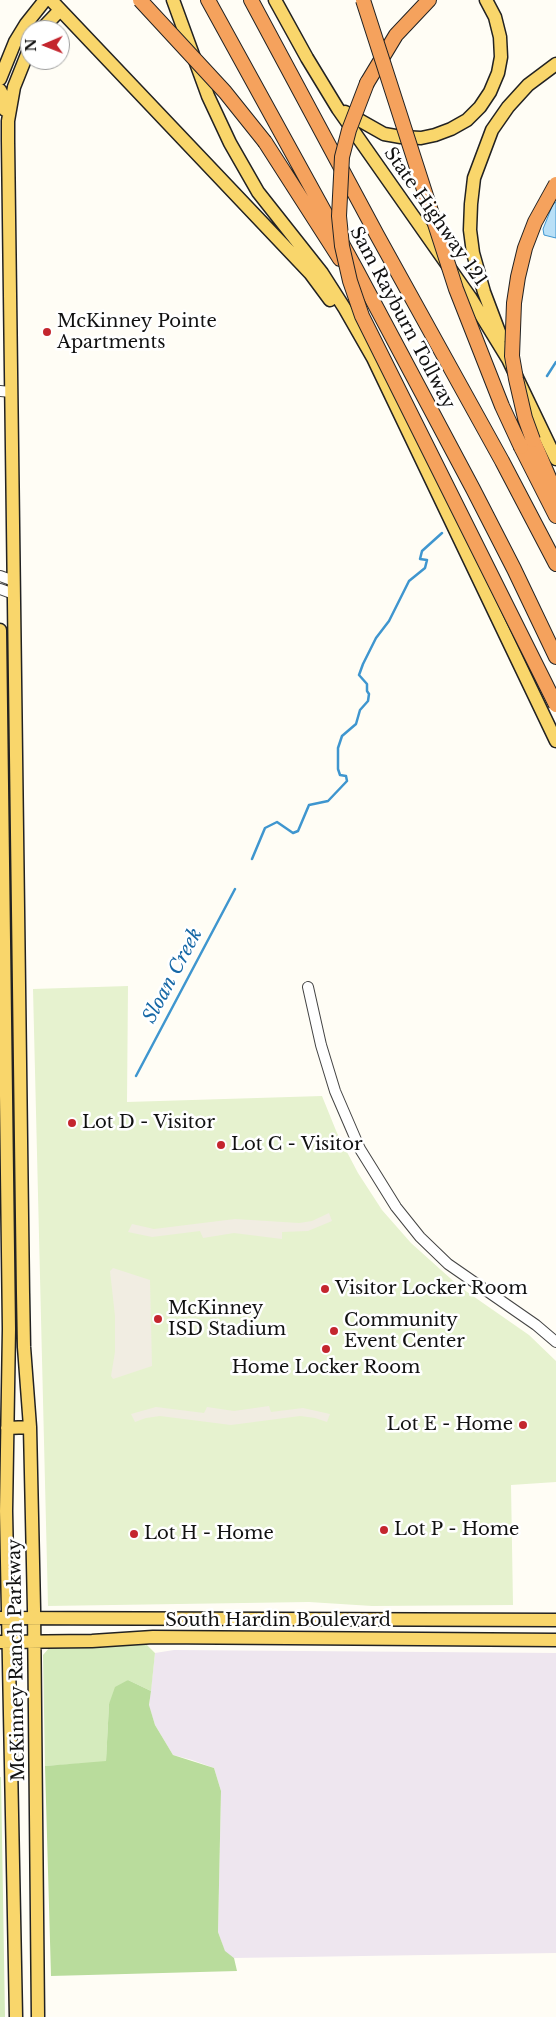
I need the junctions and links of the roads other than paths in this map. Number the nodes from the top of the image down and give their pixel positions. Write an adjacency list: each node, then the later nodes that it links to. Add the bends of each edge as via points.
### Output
1 (45, 0): 14 (main road, via 15,42)
2 (140, 0): 19 (highway, bridge, via 226,92 265,142)
3 (173, 0): 22 (main road, via 208,96 244,168 258,192 322,273 345,309 373,358)
4 (208, 0): 19 (highway, Sam Rayburn Tollway)
5 (251, 0): 27 (highway, Sam Rayburn Tollway)
6 (275, 0): 16 (main road, State Highway 121)
7 (363, 0): 23 (highway, bridge, via 456,289 499,397)
8 (429, 0): 34 (highway, bridge, via 396,35 381,59 348,130 340,188 342,246 362,316)
9 (486, 0): 16 (main road, via 495,17 501,57 490,92 467,120 435,135 401,137 377,130)
10 (56, 5): 11 (main road); 22 (main road, via 310,273 338,312)
11 (47, 20)
12 (556, 64): 20 (main road, via 528,84 508,107 492,130 474,178 471,213 473,253)
13 (20, 70): 17 (main road, McKinney Ranch Parkway, via 10,104)
14 (0, 79)
15 (0, 90): 17 (main road, via 5,100 4,127)
16 (338, 109): 20 (main road, State Highway 121, via 464,289)
17 (8, 131): 21 (main road, McKinney Ranch Parkway)
18 (556, 184): 23 (highway, bridge, via 534,222 525,248 514,303 514,372 525,418)
19 (381, 320): 33 (highway, Sam Rayburn Tollway, via 477,497)
20 (508, 359): 24 (main road, State Highway 121)
21 (5, 392): 29 (main road, McKinney Ranch Parkway)
22 (390, 398): 35 (main road)
23 (527, 443): 25 (highway); 26 (highway)
24 (556, 459)
25 (556, 494)
26 (556, 516)
27 (556, 564)
28 (0, 576): 29 (street)
29 (14, 581): 31 (main road, McKinney Ranch Parkway)
30 (0, 589): 31 (street)
31 (14, 594): 39 (main road, McKinney Ranch Parkway)
32 (0, 630): 37 (main road, McKinney Ranch Parkway)
33 (556, 657)
34 (556, 705)
35 (556, 741)
36 (308, 987): 40 (street, via 325,1061 341,1107 368,1163 396,1207 448,1264)
37 (3, 1126): 38 (main road, McKinney Ranch Parkway)
38 (4, 1226): 39 (main road); 42 (main road, McKinney Ranch Parkway, via 9,1329)
39 (22, 1226): 41 (main road, McKinney Ranch Parkway, via 24,1347)
40 (556, 1342)
41 (30, 1427): 42 (main road); 44 (main road, McKinney Ranch Parkway)
42 (6, 1428): 43 (main road, McKinney Ranch Parkway)
43 (4, 1617): 44 (main road, South Hardin Boulevard); 49 (main road, McKinney Ranch Parkway)
44 (34, 1617): 45 (main road, South Hardin Boulevard); 50 (main road, McKinney Ranch Parkway)
45 (240, 1618): 46 (main road, South Hardin Boulevard); 47 (main road)
46 (556, 1620)
47 (240, 1638): 48 (main road, South Hardin Boulevard); 50 (main road, South Hardin Boulevard, via 153,1637)
48 (556, 1640)
49 (4, 1642): 50 (main road, South Hardin Boulevard); 51 (main road, McKinney Ranch Parkway)
50 (35, 1642): 52 (main road, McKinney Ranch Parkway)
51 (16, 2017)
52 (38, 2017)

